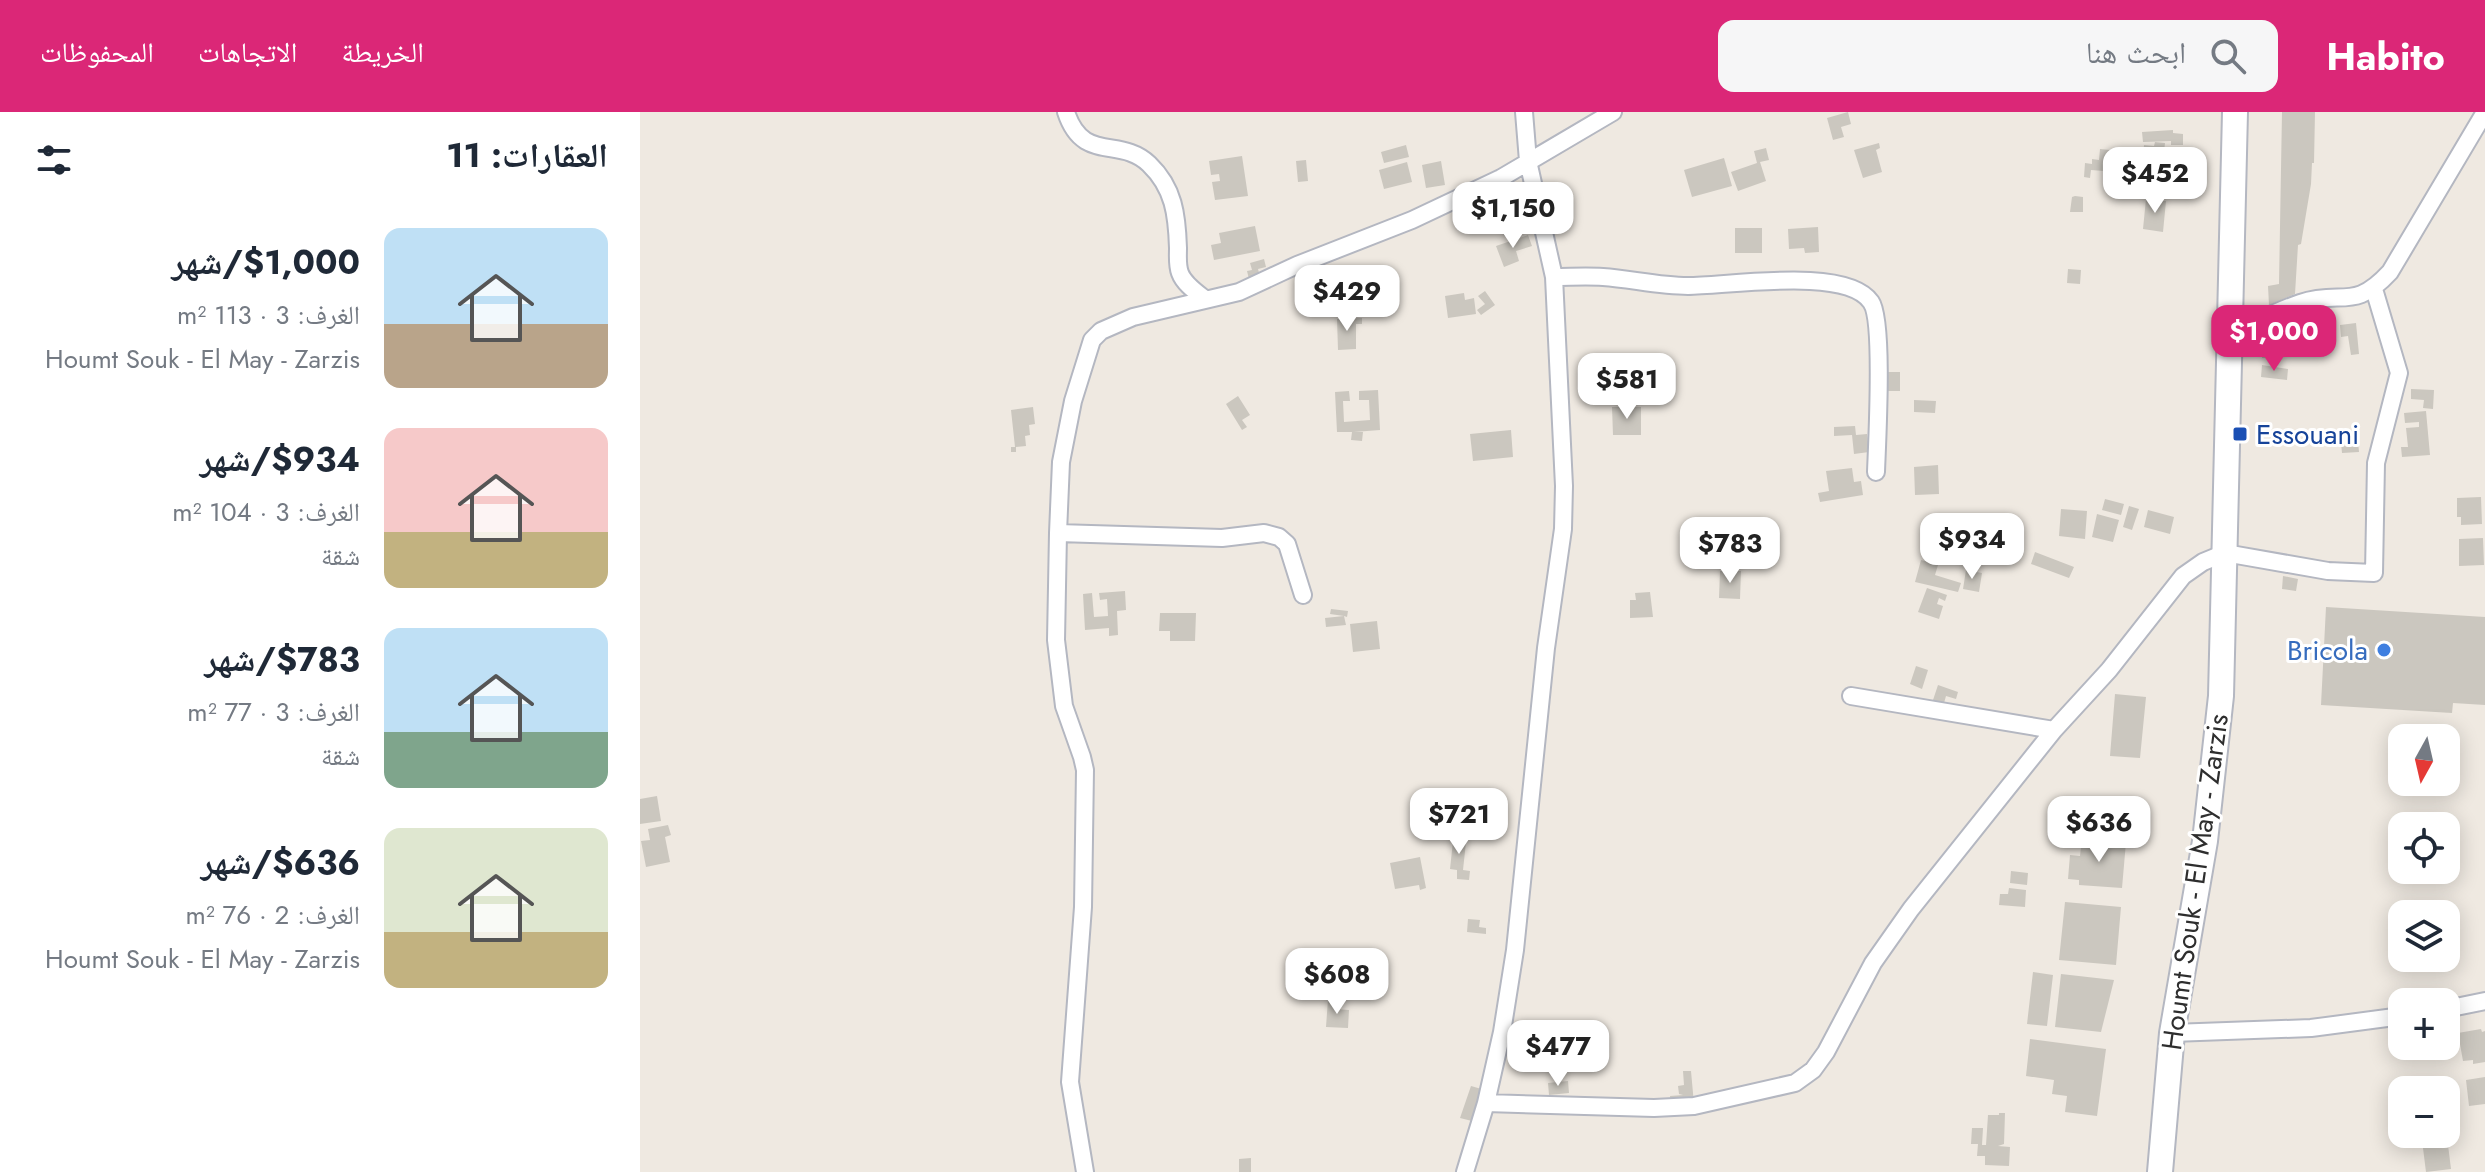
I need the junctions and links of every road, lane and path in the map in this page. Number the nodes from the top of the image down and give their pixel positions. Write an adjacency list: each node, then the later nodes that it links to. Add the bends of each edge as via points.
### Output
1 (1066, 112): 9 (street, via 1078,137 1144,159 1164,180 1176,208 1178,270)
2 (1524, 112): 6 (street)
3 (1613, 112): 6 (street)
4 (2235, 112): 10 (main road, Houmt Souk - El May - Zarzis)
5 (2485, 112): 8 (street, via 2390,272)
6 (1528, 161): 7 (street); 9 (street, via 1412,220 1239,292)
7 (1554, 277): 11 (street, via 1685,286 1815,281 1861,292 1873,303 1877,328); 21 (street, via 1563,529 1515,950)
8 (2374, 289): 10 (street, via 2359,297 2301,303); 13 (street, via 2399,373 2376,463 2374,573 2328,571)
9 (1205, 299): 12 (street, via 1133,317 1092,340 1061,462)
10 (2231, 333): 13 (main road, Houmt Souk - El May - Zarzis)
11 (1876, 472)
12 (1058, 533): 14 (street, via 1222,538 1264,533 1287,544); 22 (street, via 1056,640 1064,706 1082,757 1086,792 1070,1082)
13 (2225, 553): 16 (street, via 2183,576); 20 (main road, Houmt Souk - El May - Zarzis, via 2217,750)
14 (1303, 595)
15 (1851, 696): 16 (street)
16 (2054, 730): 21 (street, via 1911,909 1873,963 1826,1052 1795,1083 1694,1106)
17 (2485, 1001): 18 (street)
18 (2460, 1006)
19 (2388, 1018): 20 (street, via 2311,1028)
20 (2172, 1033): 24 (main road, Houmt Souk - El May - Zarzis)
21 (1486, 1103): 23 (street)
22 (1085, 1172)
23 (1465, 1172)
24 (2160, 1172)

